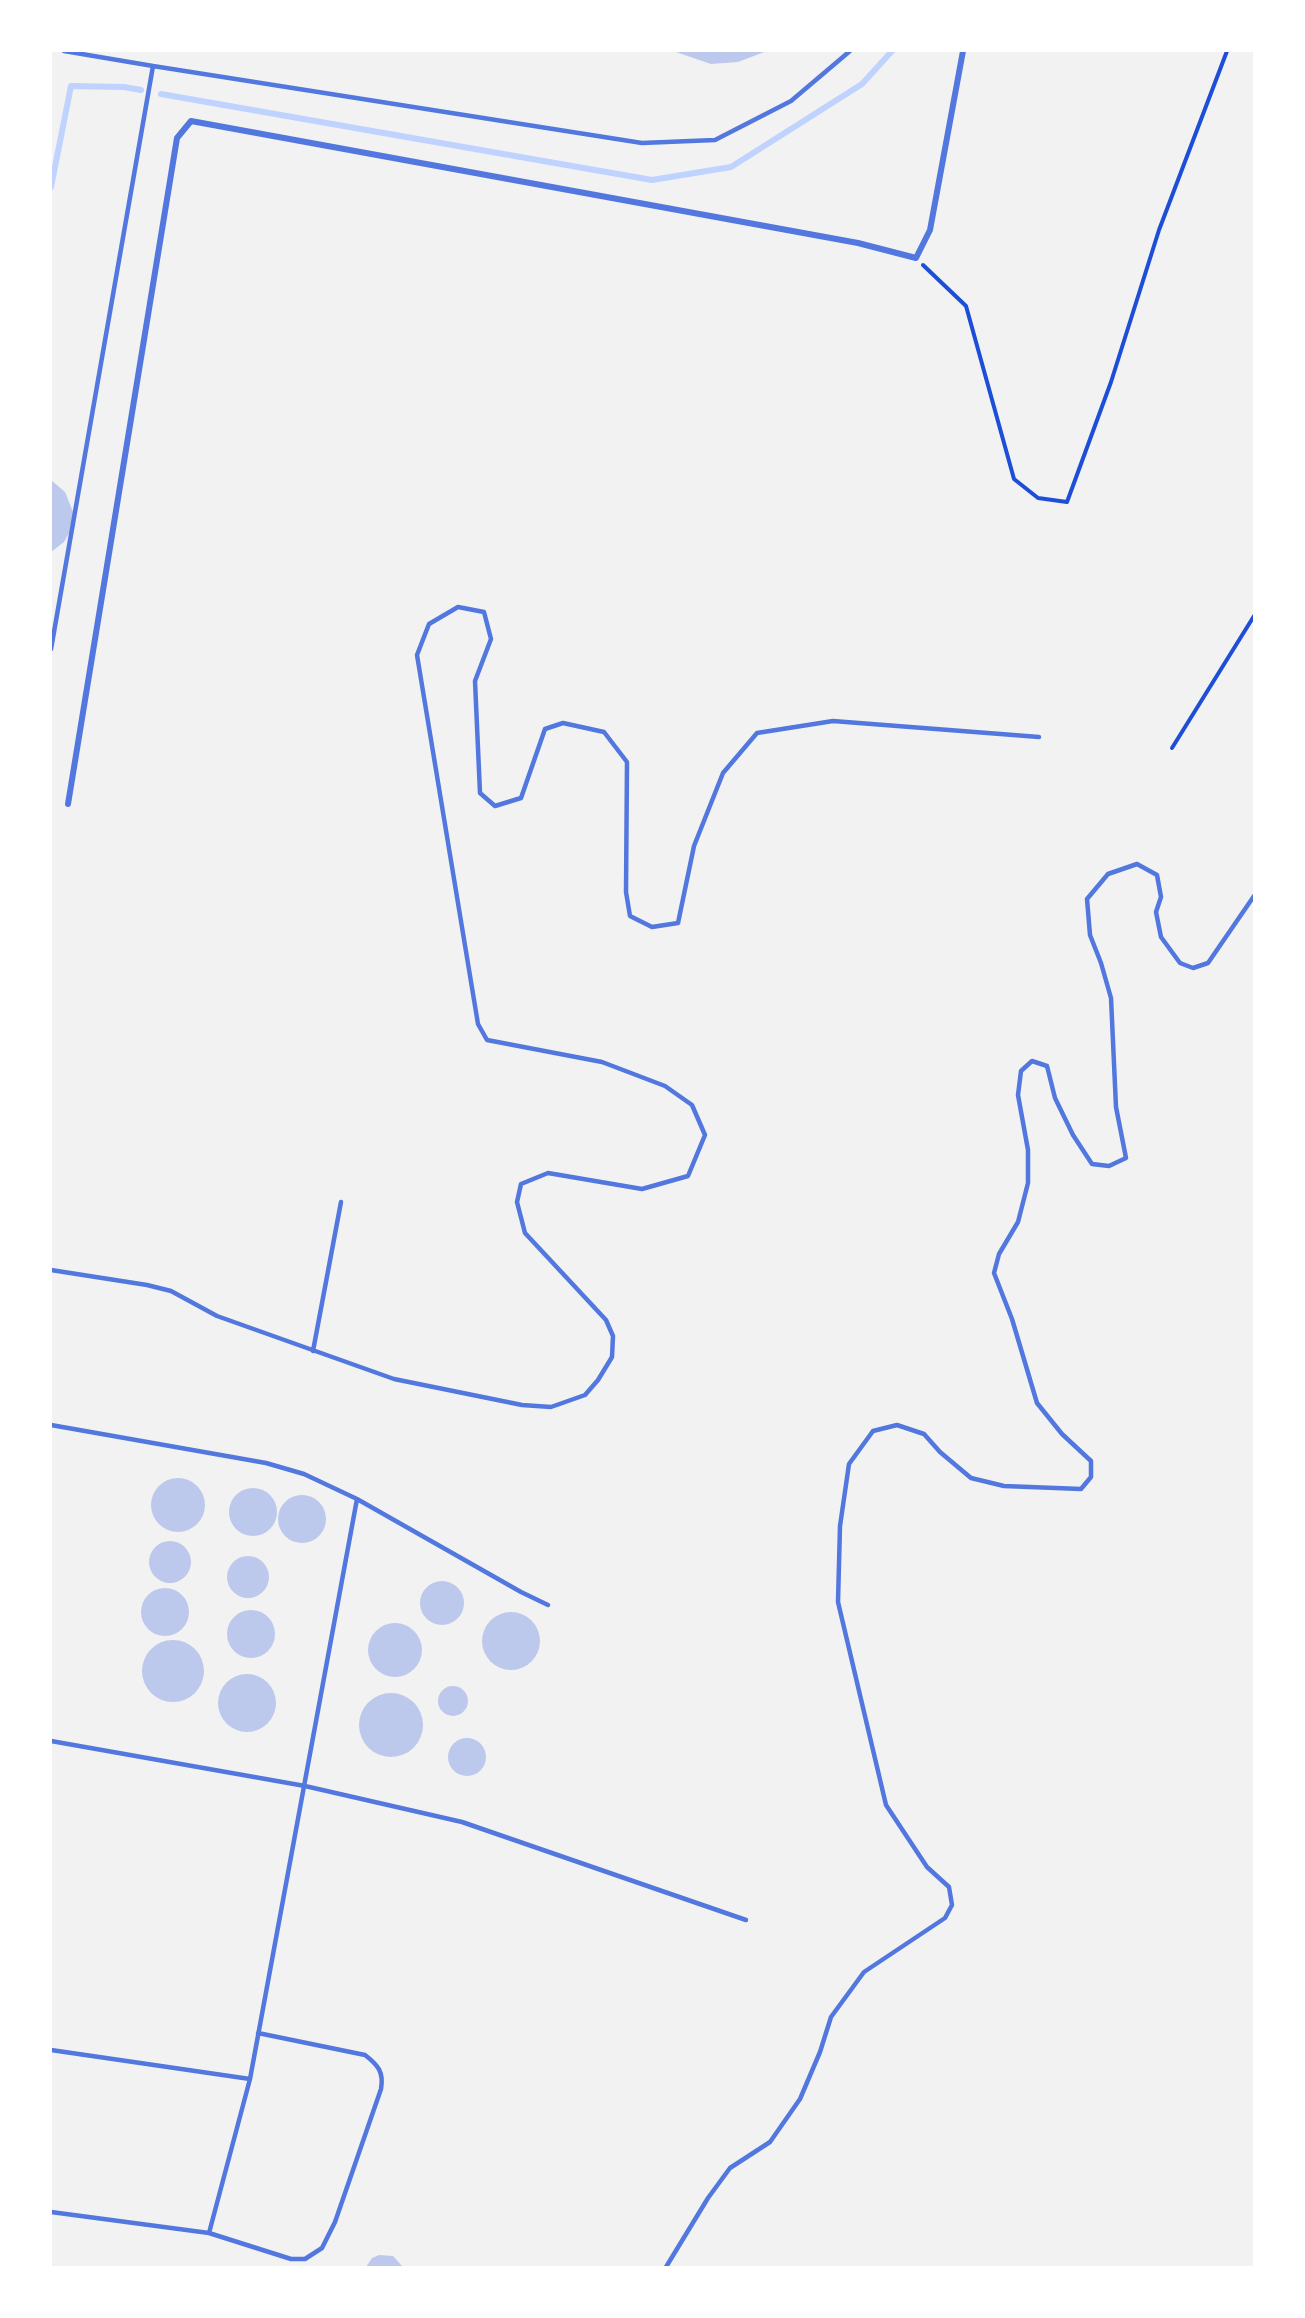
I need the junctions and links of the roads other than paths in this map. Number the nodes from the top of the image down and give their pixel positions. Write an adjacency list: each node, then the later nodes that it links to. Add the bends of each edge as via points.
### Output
1 (64, 51): 4 (lane)
2 (850, 51): 4 (lane, via 791,101 715,140 642,143)
3 (963, 51): 7 (street, via 930,230 916,258 858,243 191,121 177,138)
4 (153, 66): 5 (lane)
5 (51, 650)
6 (1039, 737): 11 (lane, via 832,721 758,734 723,773 694,846 678,923 652,927 630,916 626,892 627,762 604,732 563,723 545,729 521,798 495,806 480,793 475,681 491,639 484,612 458,607 429,624 417,655 482,1032 487,1040 602,1062 665,1086 692,1105 705,1135 688,1176 642,1189 548,1173 521,1184 517,1202 525,1233 606,1320 613,1336 612,1357 585,1395 551,1407 522,1405 394,1379)
7 (68, 804)
8 (1254, 896): 23 (lane, via 1208,963 1193,968 1180,963 1161,937 1156,912 1161,897 1157,876 1137,864 1108,874 1087,899 1090,935 1111,998 1116,1107 1126,1158 1109,1166 1092,1164 1055,1098 1047,1065 1032,1061 1021,1071 1018,1095 1028,1150 1028,1183 1018,1222 999,1254 994,1273 1037,1403 1091,1461 1091,1477 1082,1489 1004,1486 971,1478 924,1434 897,1425 873,1431 849,1464 840,1526 838,1602 886,1805 927,1867 949,1887 952,1905 945,1918 864,1972 831,2017 800,2099 771,2142 730,2168)
9 (341, 1202): 11 (lane)
10 (51, 1270): 11 (lane, via 171,1291 217,1316)
11 (313, 1351)
12 (51, 1425): 13 (lane, via 266,1463 304,1474)
13 (357, 1500): 14 (lane); 16 (lane)
14 (548, 1605)
15 (51, 1740): 16 (lane)
16 (305, 1786): 17 (lane, via 462,1822); 18 (lane)
17 (746, 1920)
18 (258, 2033): 20 (lane); 22 (lane, via 365,2055 378,2065 383,2078 381,2089 335,2222 322,2248 305,2259 291,2259)
19 (51, 2050): 20 (lane)
20 (250, 2079): 22 (lane)
21 (51, 2212): 22 (lane)
22 (209, 2233)
23 (666, 2267)

